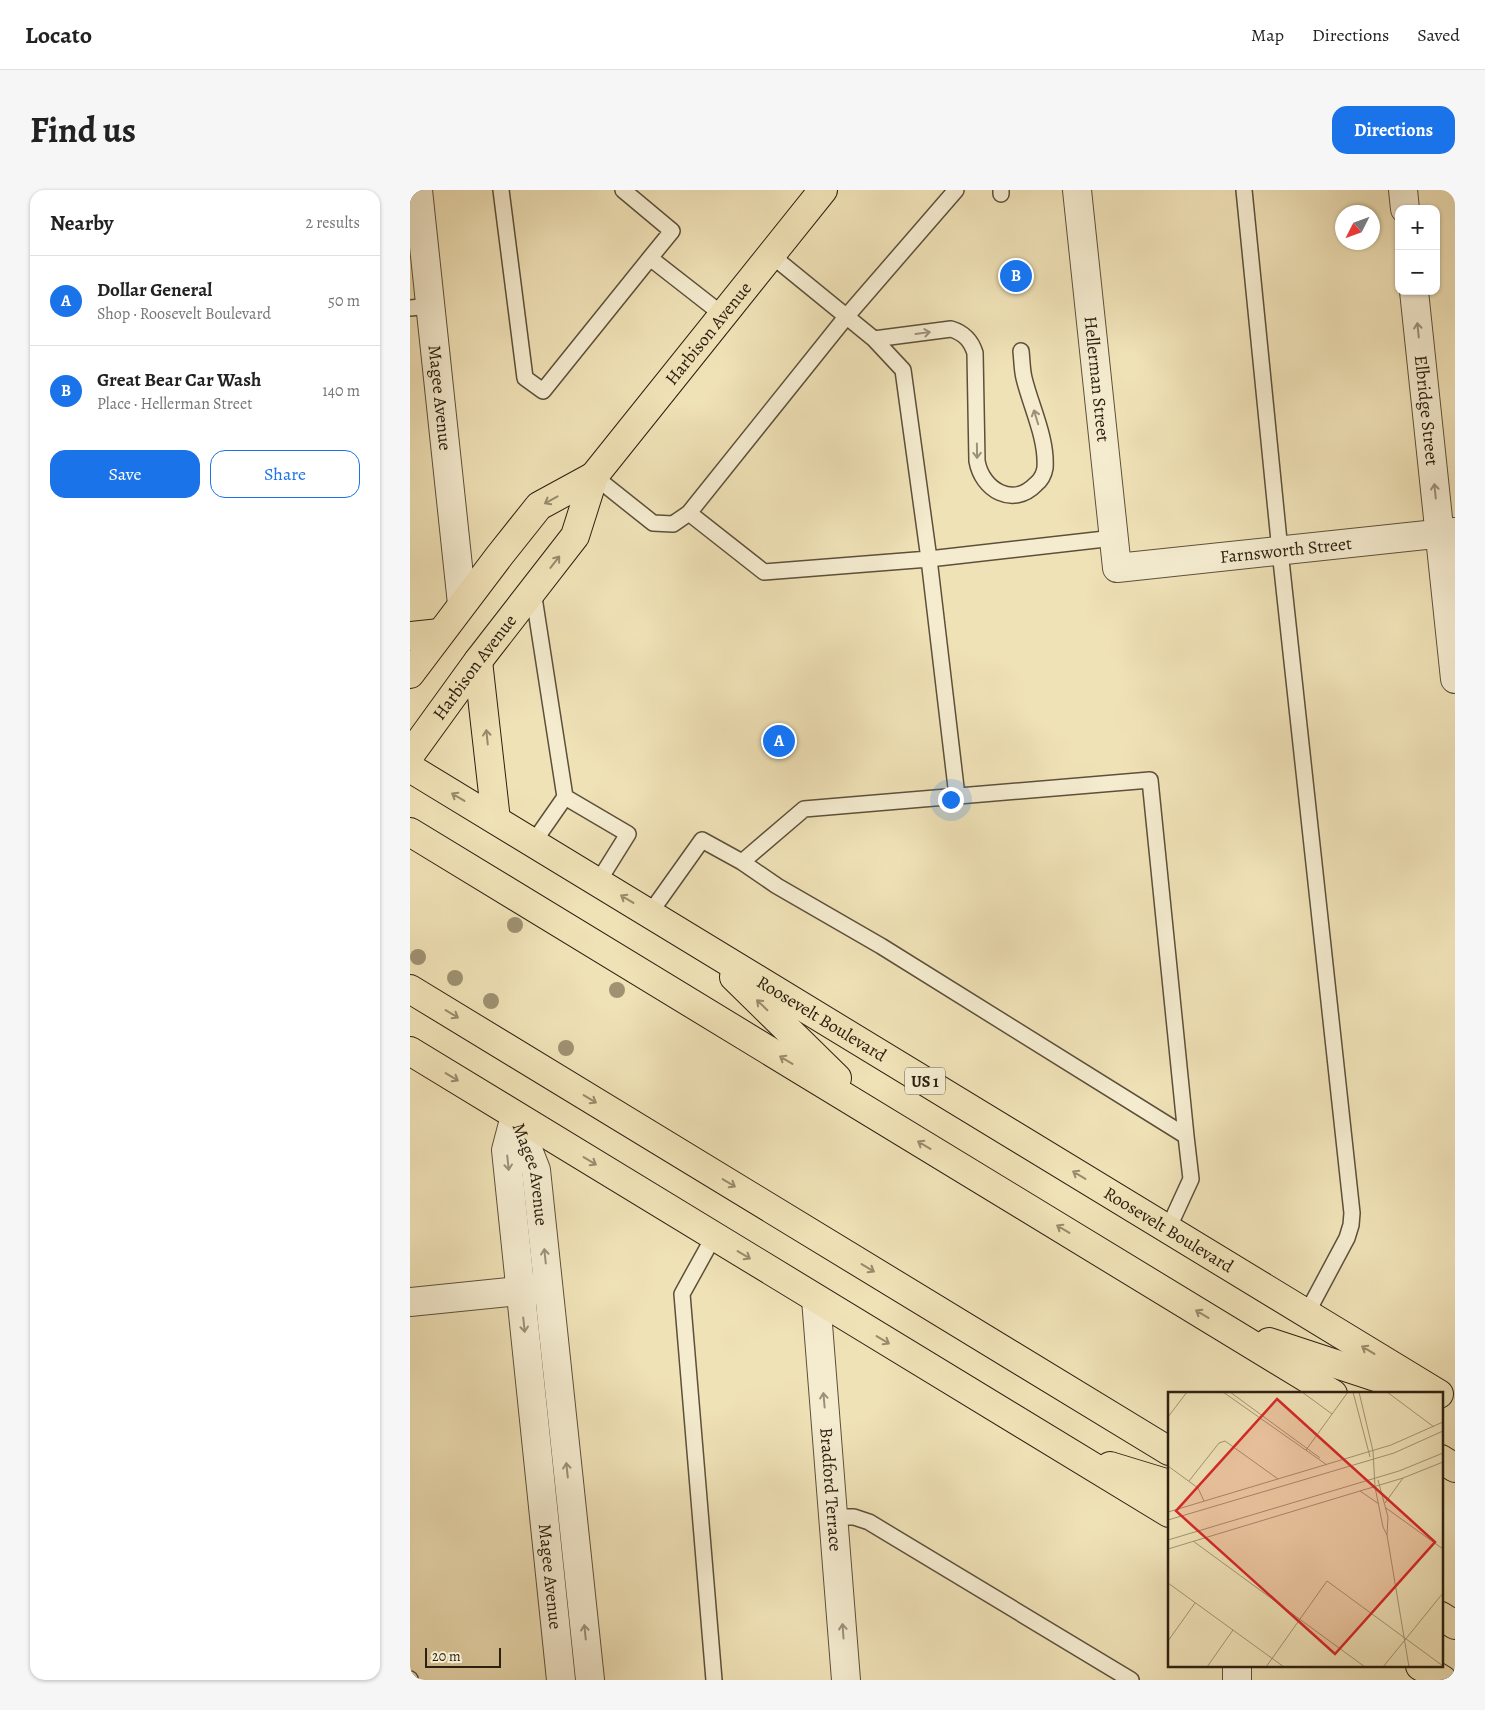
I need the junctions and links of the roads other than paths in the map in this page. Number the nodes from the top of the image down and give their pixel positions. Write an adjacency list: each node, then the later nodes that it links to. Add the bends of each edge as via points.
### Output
1 (418, 190): 13 (street, Magee Avenue)
2 (501, 190): 11 (lane, via 525,378 543,390)
3 (624, 190): 11 (lane, via 672,231)
4 (823, 190): 10 (main road, Harbison Avenue)
5 (956, 190): 15 (lane)
6 (1077, 190): 21 (street, Hellerman Street)
7 (1244, 190): 22 (lane)
8 (1403, 190): 9 (street)
9 (1405, 205)
10 (771, 255): 14 (main road, Harbison Avenue); 15 (lane)
11 (650, 258): 14 (lane)
12 (1415, 295): 20 (street, Elbridge Street, one-way to 12)
13 (420, 307): 26 (street, Magee Avenue)
14 (723, 315): 18 (main road, Harbison Avenue)
15 (846, 317): 16 (lane); 19 (lane)
16 (874, 339): 17 (lane, one-way to 17, via 951,329 967,338 975,353 979,472 992,489 1012,495 1033,488 1045,470 1045,450 1023,376); 23 (lane, via 903,370)
17 (1021, 351)
18 (594, 476): 19 (lane, via 653,523 673,524); 25 (main road, Harbison Avenue, one-way to 18, via 576,536); 26 (main road, Harbison Avenue, one-way to 26, via 539,506)
19 (689, 514): 23 (lane, via 764,572)
20 (1447, 533): 22 (street, Farnsworth Street); 31 (street, Elbridge Street)
21 (1114, 538): 23 (lane); 24 (street, Hellerman Street)
22 (1280, 550): 24 (street, Farnsworth Street); 54 (lane, via 1352,1212 1347,1238)
23 (929, 558): 34 (lane)
24 (1117, 568)
25 (533, 591): 29 (main road, Harbison Avenue); 35 (lane)
26 (462, 604): 27 (main road, Harbison Avenue)
27 (440, 633): 28 (main road); 30 (main road, Harbison Avenue)
28 (410, 636)
29 (478, 661): 32 (main road, Harbison Avenue); 36 (main road, one-way to 29)
30 (410, 674)
31 (1455, 679)
32 (410, 755)
33 (410, 768): 36 (main road, Roosevelt Boulevard / US 1, one-way to 33)
34 (956, 796): 39 (lane, via 804,809); 47 (lane, via 1150,780)
35 (565, 798): 38 (lane); 40 (lane, via 628,834)
36 (496, 820): 38 (main road, Roosevelt Boulevard / US 1)
37 (410, 832): 45 (main road, one-way to 37)
38 (533, 843): 40 (main road, Roosevelt Boulevard / US 1)
39 (742, 862): 41 (lane, via 702,840); 47 (lane)
40 (598, 882): 41 (main road, Roosevelt Boulevard / US 1, one-way to 40)
41 (650, 914): 42 (main road, Roosevelt Boulevard / US 1)
42 (699, 944): 45 (main road, one-way to 42); 48 (main road, Roosevelt Boulevard / US 1, one-way to 42)
43 (410, 989): 59 (main road, one-way to 59)
44 (410, 1052): 46 (main road, one-way to 46)
45 (872, 1113): 55 (main road, one-way to 45)
46 (516, 1116): 49 (main road, one-way to 49); 50 (street, Magee Avenue, one-way to 46, via 536,1170); 51 (street, Magee Avenue, one-way to 51, via 506,1150)
47 (1186, 1136): 48 (lane, via 1191,1179)
48 (1168, 1229): 54 (main road, Roosevelt Boulevard / US 1)
49 (714, 1236): 52 (main road, one-way to 52); 71 (lane, via 682,1294)
50 (548, 1288): 51 (street); 70 (street, Magee Avenue, one-way to 50)
51 (520, 1291): 53 (street); 69 (street, Magee Avenue, one-way to 69)
52 (816, 1299): 60 (main road, one-way to 60); 65 (street, Bradford Terrace, one-way to 52)
53 (410, 1302)
54 (1307, 1313): 58 (main road, Roosevelt Boulevard / US 1, one-way to 54)
55 (1225, 1328): 56 (main road); 57 (main road)
56 (1330, 1392)
57 (1421, 1392)
58 (1435, 1392)
59 (1168, 1449)
60 (1072, 1455): 63 (main road); 64 (main road)
61 (1442, 1460): 62 (main road)
62 (1455, 1468)
63 (1168, 1484)
64 (1168, 1512)
65 (834, 1517): 72 (street, Bradford Terrace, one-way to 65); 73 (lane, via 854,1517 868,1522)
66 (1442, 1617): 67 (main road)
67 (1455, 1625)
68 (1423, 1668): 74 (main road)
69 (561, 1680)
70 (590, 1680)
71 (714, 1680)
72 (846, 1680)
73 (1131, 1680)
74 (1443, 1680)

